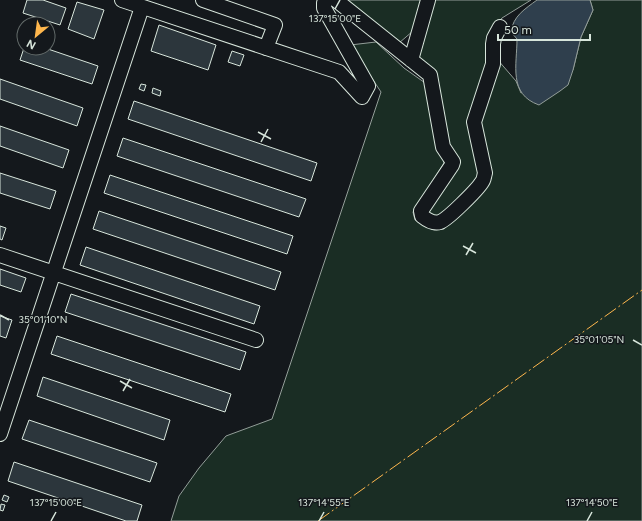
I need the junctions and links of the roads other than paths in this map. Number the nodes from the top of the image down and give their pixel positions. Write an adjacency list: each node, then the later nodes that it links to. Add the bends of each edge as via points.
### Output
1 (122, 0): 6 (lane)
2 (203, 0): 8 (lane, via 275,25)
3 (327, 0): 8 (lane, via 324,8 368,86 362,97 339,72)
4 (336, 0): 9 (lane)
5 (428, 0): 9 (lane)
6 (142, 7): 8 (lane); 11 (lane)
7 (500, 27): 9 (lane, via 494,38 493,64 474,122 485,173 484,179 466,201 441,222 428,220 422,216 421,211 452,166 452,162 442,147 430,75)
8 (266, 48)
9 (411, 60)
10 (0, 255): 11 (lane)
11 (54, 273): 12 (lane); 13 (lane)
12 (256, 340)
13 (0, 434)

